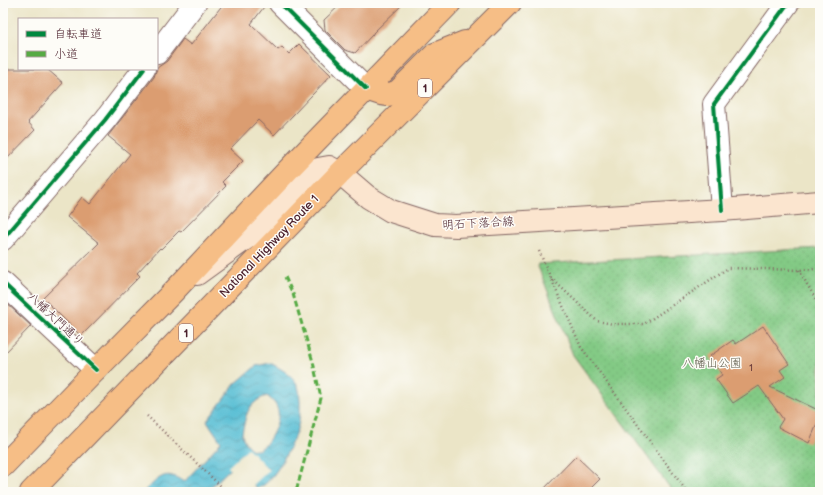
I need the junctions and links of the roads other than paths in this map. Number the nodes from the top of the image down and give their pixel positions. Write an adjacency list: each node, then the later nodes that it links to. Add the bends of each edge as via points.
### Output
1 (195, 3): 7 (street)
2 (280, 3): 9 (street)
3 (450, 3): 9 (highway)
4 (510, 3): 6 (highway, National Highway Route 1 / 1)
5 (788, 3): 12 (street, via 714,104)
6 (476, 38): 9 (highway, via 435,54 398,91 388,95); 10 (highway, National Highway Route 1 / 1)
7 (158, 51)
8 (143, 70): 13 (street, via 105,120)
9 (366, 89): 15 (highway)
10 (340, 173): 12 (main road, 明石下落合線, via 368,197 391,211 435,225 456,226); 15 (main road, 明石下落合線, via 329,167 318,169 255,232); 18 (highway, National Highway Route 1 / 1)
11 (820, 202): 12 (main road, 明石下落合線)
12 (722, 210)
13 (3, 239)
14 (3, 283): 16 (street, 八幡大門通り)
15 (174, 292): 16 (highway)
16 (96, 370): 17 (highway)
17 (3, 466)
18 (31, 492)

